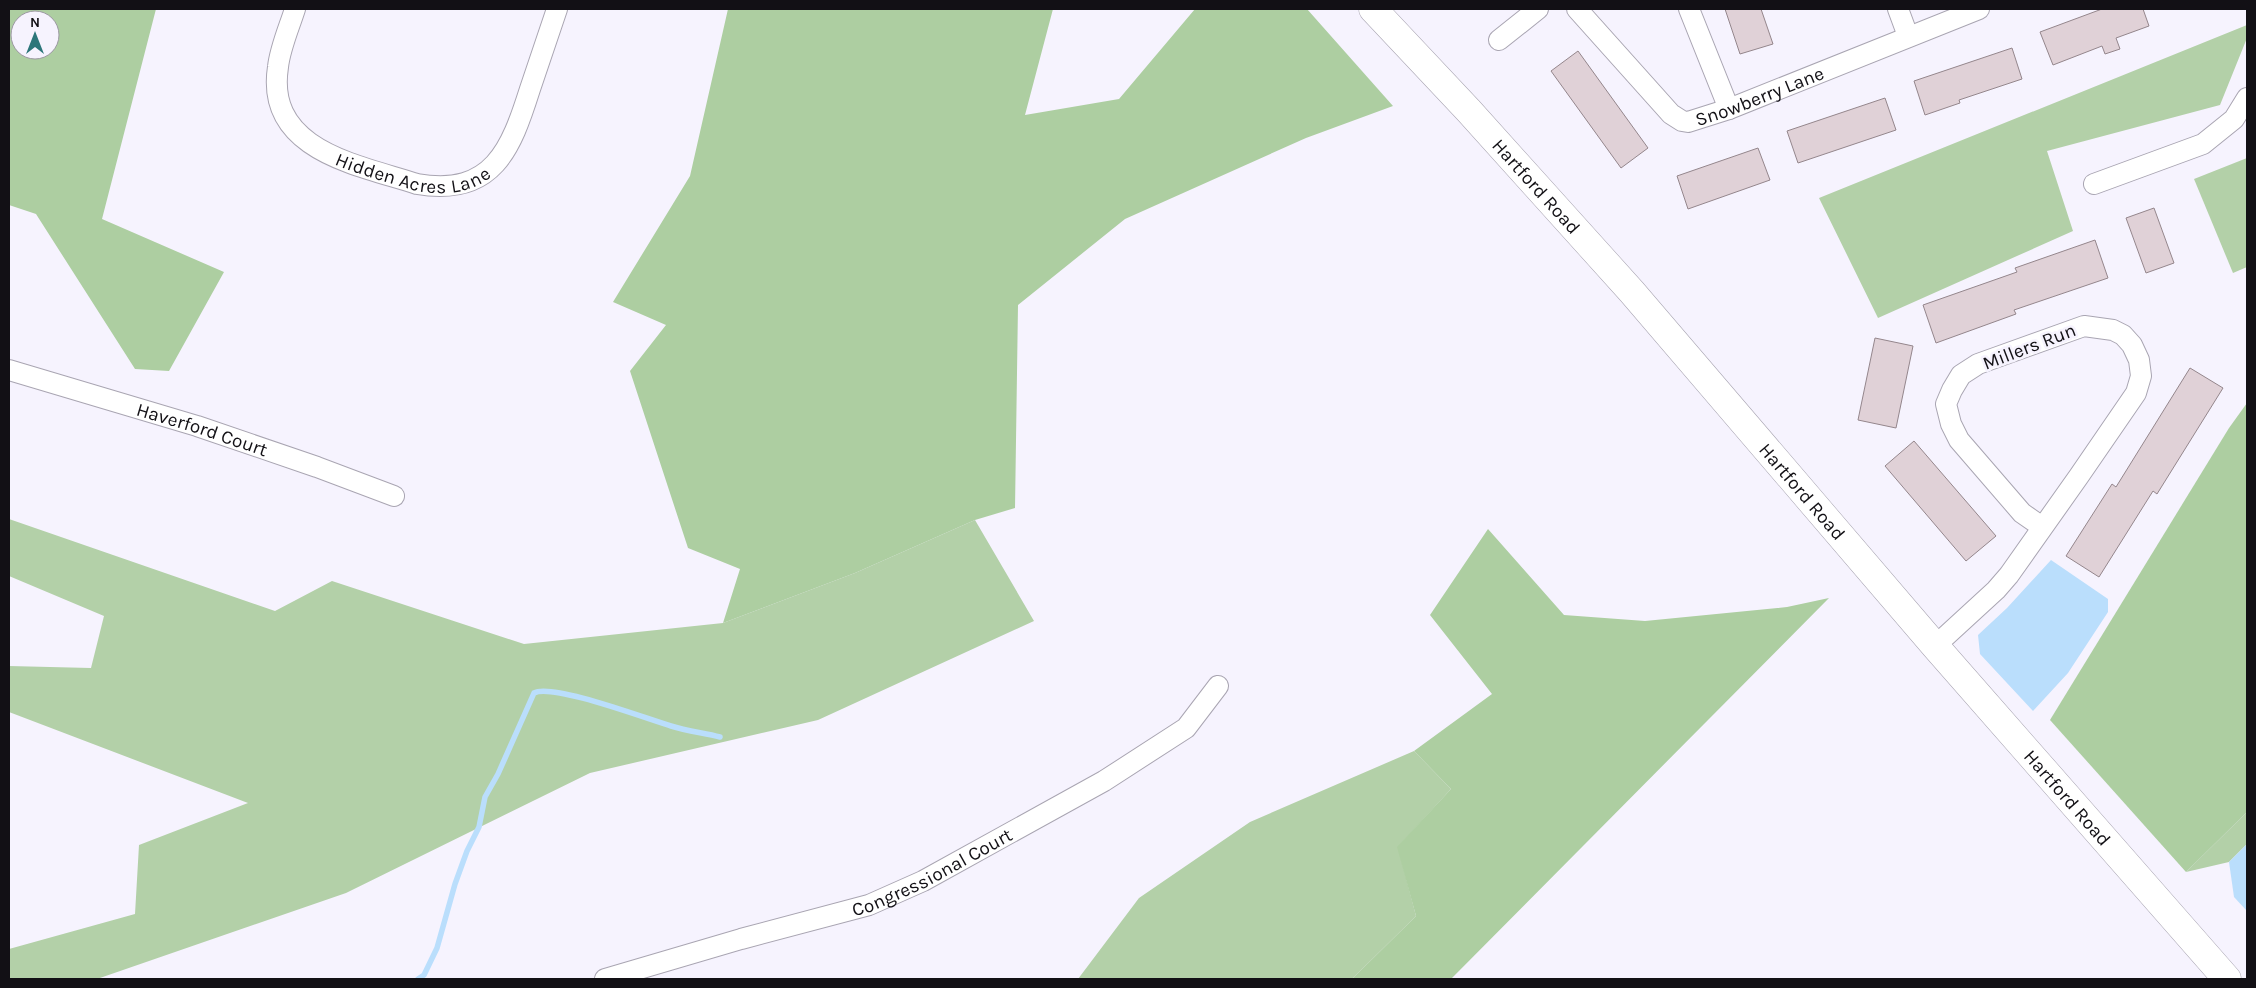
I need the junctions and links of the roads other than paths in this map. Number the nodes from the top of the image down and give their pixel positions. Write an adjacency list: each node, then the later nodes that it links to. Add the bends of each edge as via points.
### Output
1 (295, 9): 2 (street, Hidden Acres Lane, via 277,68 280,103 289,123 298,134 327,155 432,187 465,183 480,177 506,152 517,130)
2 (557, 9)
3 (1373, 9): 17 (main road, Hartford Road, via 1632,292)
4 (1538, 9): 10 (street)
5 (1577, 9): 12 (street, Snowberry Lane, via 1676,118 1688,122)
6 (1689, 9): 12 (street)
7 (1898, 9): 9 (street)
8 (1979, 9): 9 (street, Snowberry Lane)
9 (1908, 36): 12 (street, Snowberry Lane)
10 (1499, 40)
11 (2247, 98): 13 (street, via 2234,119 2203,144)
12 (1729, 109)
13 (2094, 184)
14 (9, 370): 15 (street, Haverford Court, via 197,426)
15 (394, 496)
16 (2042, 527): 16 (street, Millers Run, via 2136,393 2141,376 2139,360 2132,345 2113,330 2084,326 1978,364 1961,375 1946,404 1958,440 2022,513); 17 (street, Millers Run, via 1996,590)
17 (1935, 646): 20 (main road, Hartford Road)
18 (1218, 686): 19 (street, Congressional Court, via 1186,728 1104,781 923,881 869,905)
19 (606, 979)
20 (2227, 979)

